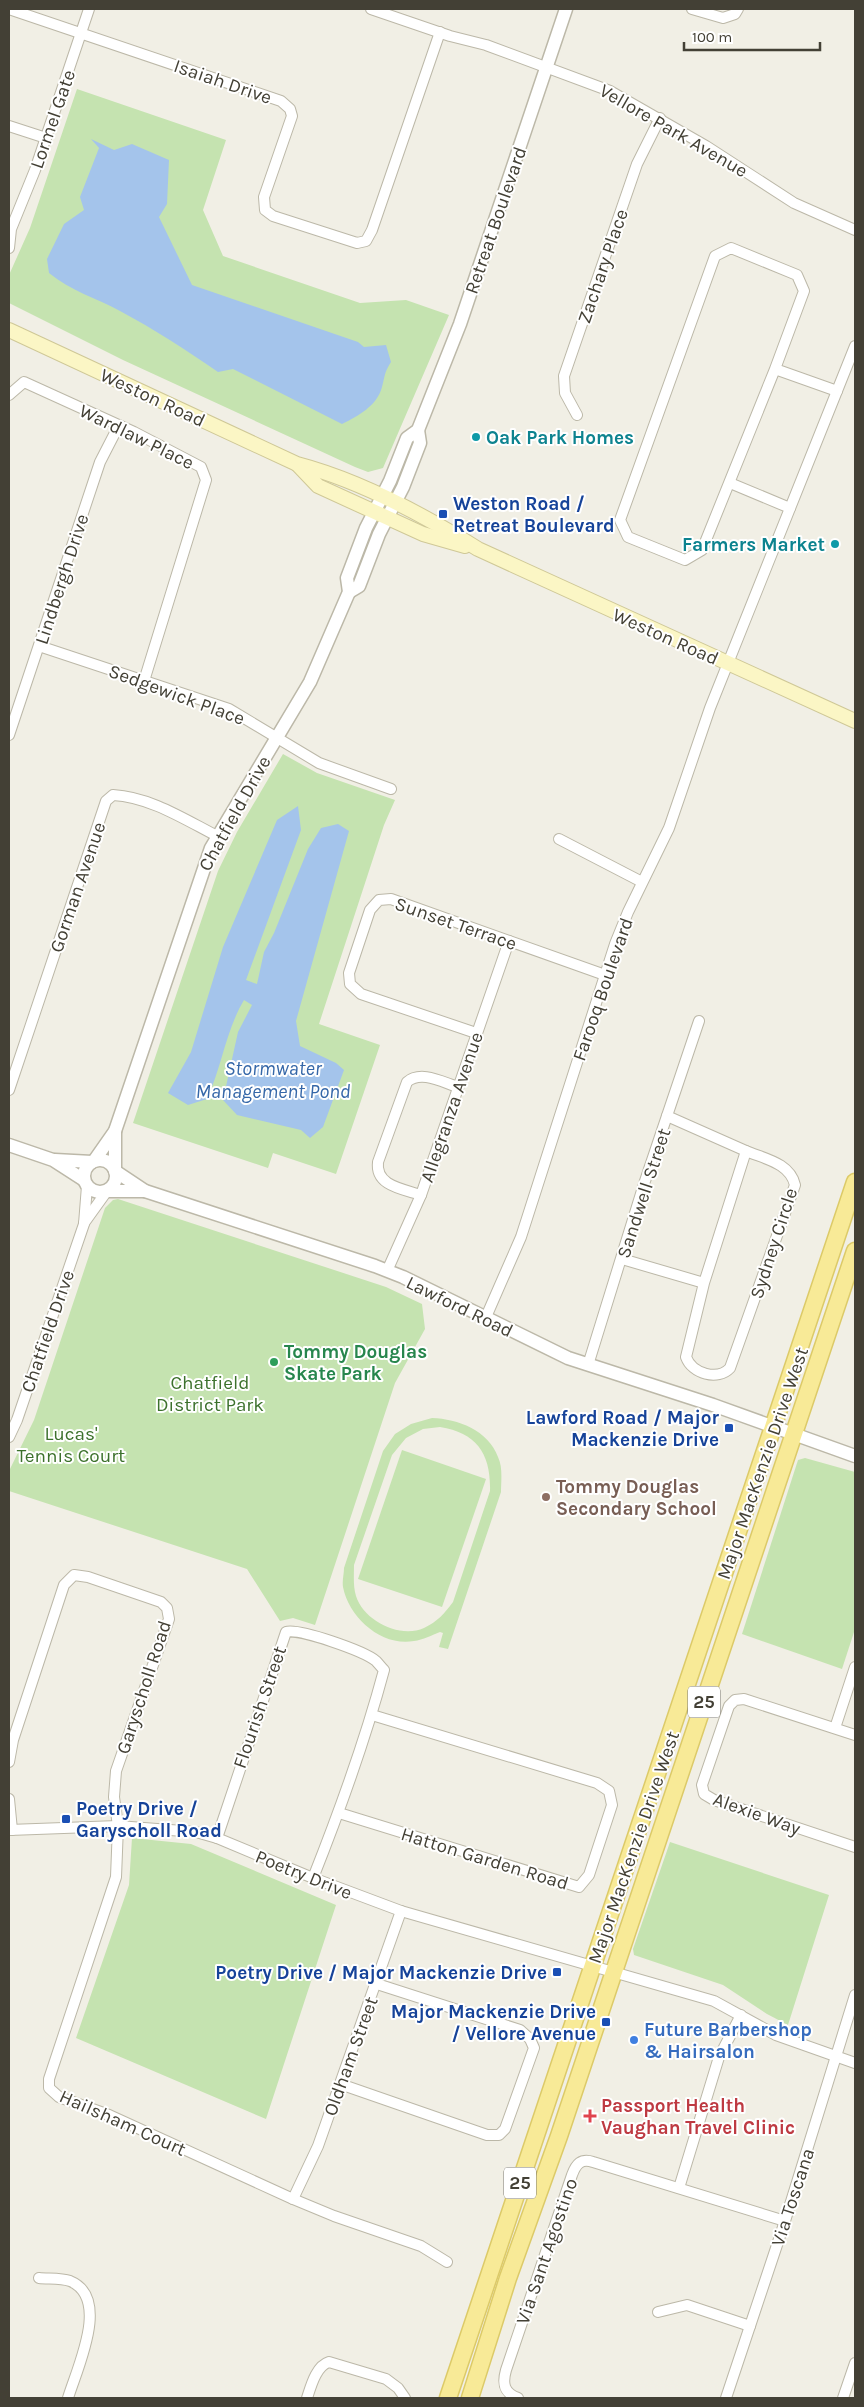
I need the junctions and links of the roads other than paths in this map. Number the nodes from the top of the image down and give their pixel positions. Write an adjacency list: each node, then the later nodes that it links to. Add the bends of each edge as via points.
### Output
1 (9, 9): 8 (street)
2 (89, 9): 8 (street, Lormel Gate)
3 (371, 9): 7 (street, Vellore Park Avenue)
4 (566, 9): 9 (street, Retreat Boulevard)
5 (692, 9): 6 (street, via 722,18 735,14)
6 (738, 9)
7 (440, 32): 8 (street, Isaiah Drive, via 372,230 366,241 357,244 273,216 266,210 264,197 292,116 286,104); 9 (street, Vellore Park Avenue)
8 (81, 33): 12 (street, Lormel Gate)
9 (547, 67): 10 (street, Vellore Park Avenue, via 606,88); 23 (street, Retreat Boulevard, via 460,324)
10 (660, 118): 14 (street, Vellore Park Avenue, via 794,203); 21 (street, Zachary Place, via 639,158 564,376 565,393)
11 (9, 126): 12 (street)
12 (46, 138): 13 (street, Lormel Gate)
13 (10, 230): 15 (street, Lormel Gate)
14 (855, 230)
15 (9, 248)
16 (9, 330): 24 (main road, Weston Road)
17 (855, 346): 19 (street, Farooq Boulevard)
18 (775, 370): 19 (street); 25 (street); 25 (street, via 804,291 797,274 731,248 715,256 620,520 628,537 686,560 702,550)
19 (837, 391): 28 (street, Farooq Boulevard)
20 (9, 395): 22 (street, Wardlaw Place, via 24,382)
21 (577, 415)
22 (119, 425): 33 (street, Lindbergh Drive, via 100,462); 35 (street, Wardlaw Place, via 201,467 206,480)
23 (418, 430): 26 (street, Retreat Boulevard, via 407,438); 27 (street, Retreat Boulevard, via 420,443)
24 (297, 464): 26 (main road, Weston Road, via 326,471); 29 (main road, Weston Road, via 318,486)
25 (730, 483): 28 (street)
26 (382, 497): 27 (main road, Weston Road); 29 (street, Chatfield Drive)
27 (394, 503): 30 (street, Retreat Boulevard); 31 (main road, Weston Road, via 432,520)
28 (790, 508): 34 (street, Farooq Boulevard)
29 (374, 512): 30 (main road, Weston Road); 32 (street, Chatfield Drive, via 346,578)
30 (387, 518): 31 (main road, Weston Road, via 423,534); 32 (street, Chatfield Drive, via 359,586)
31 (478, 549): 34 (main road, Weston Road)
32 (349, 592): 38 (street, Chatfield Drive, via 321,659)
33 (39, 646): 35 (street, Sedgewick Place); 37 (street, Lindbergh Drive)
34 (728, 664): 36 (main road, Weston Road); 42 (street, Farooq Boulevard, via 669,828)
35 (144, 681): 38 (street, Sedgewick Place, via 229,709)
36 (855, 720)
37 (9, 735)
38 (277, 737): 39 (street, Sedgewick Place, via 319,763); 40 (street, Chatfield Drive)
39 (392, 789)
40 (217, 836): 48 (street, Gorman Avenue, via 149,804 113,794 106,801); 50 (street, Chatfield Drive, via 202,870)
41 (559, 839): 42 (street)
42 (642, 882): 44 (street, Farooq Boulevard, via 624,920)
43 (509, 941): 44 (street, Sunset Terrace); 46 (street, Allegranza Avenue); 46 (street, Sunset Terrace, via 390,899 379,900 370,910 349,973 350,984 361,994)
44 (605, 975): 66 (street, Farooq Boulevard, via 521,1237)
45 (699, 1021): 49 (street, Sandwell Street)
46 (476, 1033): 47 (street, Allegranza Avenue)
47 (458, 1087): 60 (street, Allegranza Avenue); 60 (street, via 422,1076 411,1079 404,1088 378,1168 381,1178 389,1184)
48 (9, 1090)
49 (667, 1116): 52 (street); 62 (street, Sandwell Street)
50 (115, 1131): 54 (street, Chatfield Drive); 55 (street, Chatfield Drive)
51 (9, 1145): 53 (street)
52 (746, 1151): 65 (street, Sydney Circle); 65 (street, Sydney Circle, via 785,1168 792,1175 794,1185 730,1368 720,1376 696,1370 686,1357)
53 (53, 1160): 54 (street); 57 (street)
54 (93, 1162): 55 (street, via 106,1161); 57 (street, via 85,1171)
55 (115, 1170): 58 (street, via 115,1182); 59 (street, Lawford Road)
56 (855, 1182): 68 (main road, Major MacKenzie Drive West / 25)
57 (86, 1183): 58 (street, via 97,1192); 61 (street, Chatfield Drive)
58 (107, 1191): 59 (street, Lawford Road); 61 (street, Chatfield Drive)
59 (145, 1191): 64 (street, Lawford Road)
60 (421, 1195): 64 (street, Allegranza Avenue)
61 (84, 1224): 70 (street, Chatfield Drive)
62 (622, 1259): 65 (street); 67 (street, Sandwell Street)
63 (854, 1260): 69 (main road, Major MacKenzie Drive West / 25)
64 (387, 1271): 66 (street, Lawford Road)
65 (704, 1283)
66 (486, 1318): 67 (street, Lawford Road)
67 (588, 1365): 68 (street, Lawford Road)
68 (774, 1427): 69 (street, Lawford Road); 85 (main road, Major MacKenzie Drive West / 25)
69 (794, 1434): 71 (street, Lawford Road); 86 (main road, Major MacKenzie Drive West / 25)
70 (9, 1437)
71 (855, 1456)
72 (855, 1667): 74 (street)
73 (372, 1715): 78 (street, Flourish Street); 78 (street, Hatton Garden Road, via 597,1783 609,1791 612,1806 589,1876 579,1887); 81 (street, Flourish Street, via 384,1670 376,1661 300,1632 286,1632)
74 (835, 1728): 75 (street, Alexie Way); 82 (street, Alexie Way, via 744,1699 735,1700 728,1706 702,1785 704,1794 714,1800)
75 (855, 1735)
76 (9, 1762): 79 (street, Garyscholl Road, via 13,1740 64,1585 74,1575 88,1577 161,1602 167,1608 169,1619 116,1771 114,1797)
77 (9, 1800): 80 (street)
78 (339, 1813): 83 (street, Flourish Street)
79 (118, 1826): 80 (street, Poetry Drive); 81 (street, Poetry Drive, via 196,1832); 94 (street, Hailsham Court, via 116,1877 49,2079 49,2088 59,2097 109,2115)
80 (10, 1830)
81 (217, 1838): 83 (street, Poetry Drive)
82 (855, 1846)
83 (313, 1878): 84 (street, Poetry Drive)
84 (401, 1910): 85 (street, Poetry Drive); 87 (street, Oldham Street)
85 (593, 1965): 86 (street, Poetry Drive); 104 (main road, Major MacKenzie Drive West / 25)
86 (614, 1972): 89 (street, Poetry Drive, via 714,2001); 105 (main road, Major MacKenzie Drive West / 25)
87 (376, 1984): 92 (street, Oldham Street); 92 (street, via 520,2030 530,2039 534,2048 505,2129 499,2135 487,2135)
88 (855, 1995): 90 (street, Via Toscana)
89 (741, 2015): 90 (street, Poetry Drive, via 776,2035); 93 (street, via 719,2057)
90 (836, 2056): 91 (street, Poetry Drive); 95 (street, Via Toscana)
91 (855, 2063)
92 (340, 2084): 94 (street, Oldham Street, via 318,2146)
93 (679, 2188): 95 (street, Via Sant Agostino); 106 (street, Via Sant Agostino, via 588,2160 578,2162 506,2370 506,2391)
94 (293, 2199): 96 (street, Hailsham Court, via 421,2246)
95 (785, 2221): 99 (street, Via Toscana)
96 (447, 2262)
97 (39, 2278): 101 (street, via 68,2281 86,2293 90,2306 90,2326)
98 (658, 2312): 99 (street, via 686,2305)
99 (750, 2326): 107 (street, Via Toscana)
100 (855, 2363): 108 (street)
101 (68, 2398)
102 (307, 2398): 103 (street, via 322,2365 329,2362 386,2379)
103 (406, 2398)
104 (448, 2398)
105 (470, 2398)
106 (518, 2398)
107 (726, 2398)
108 (843, 2398)

